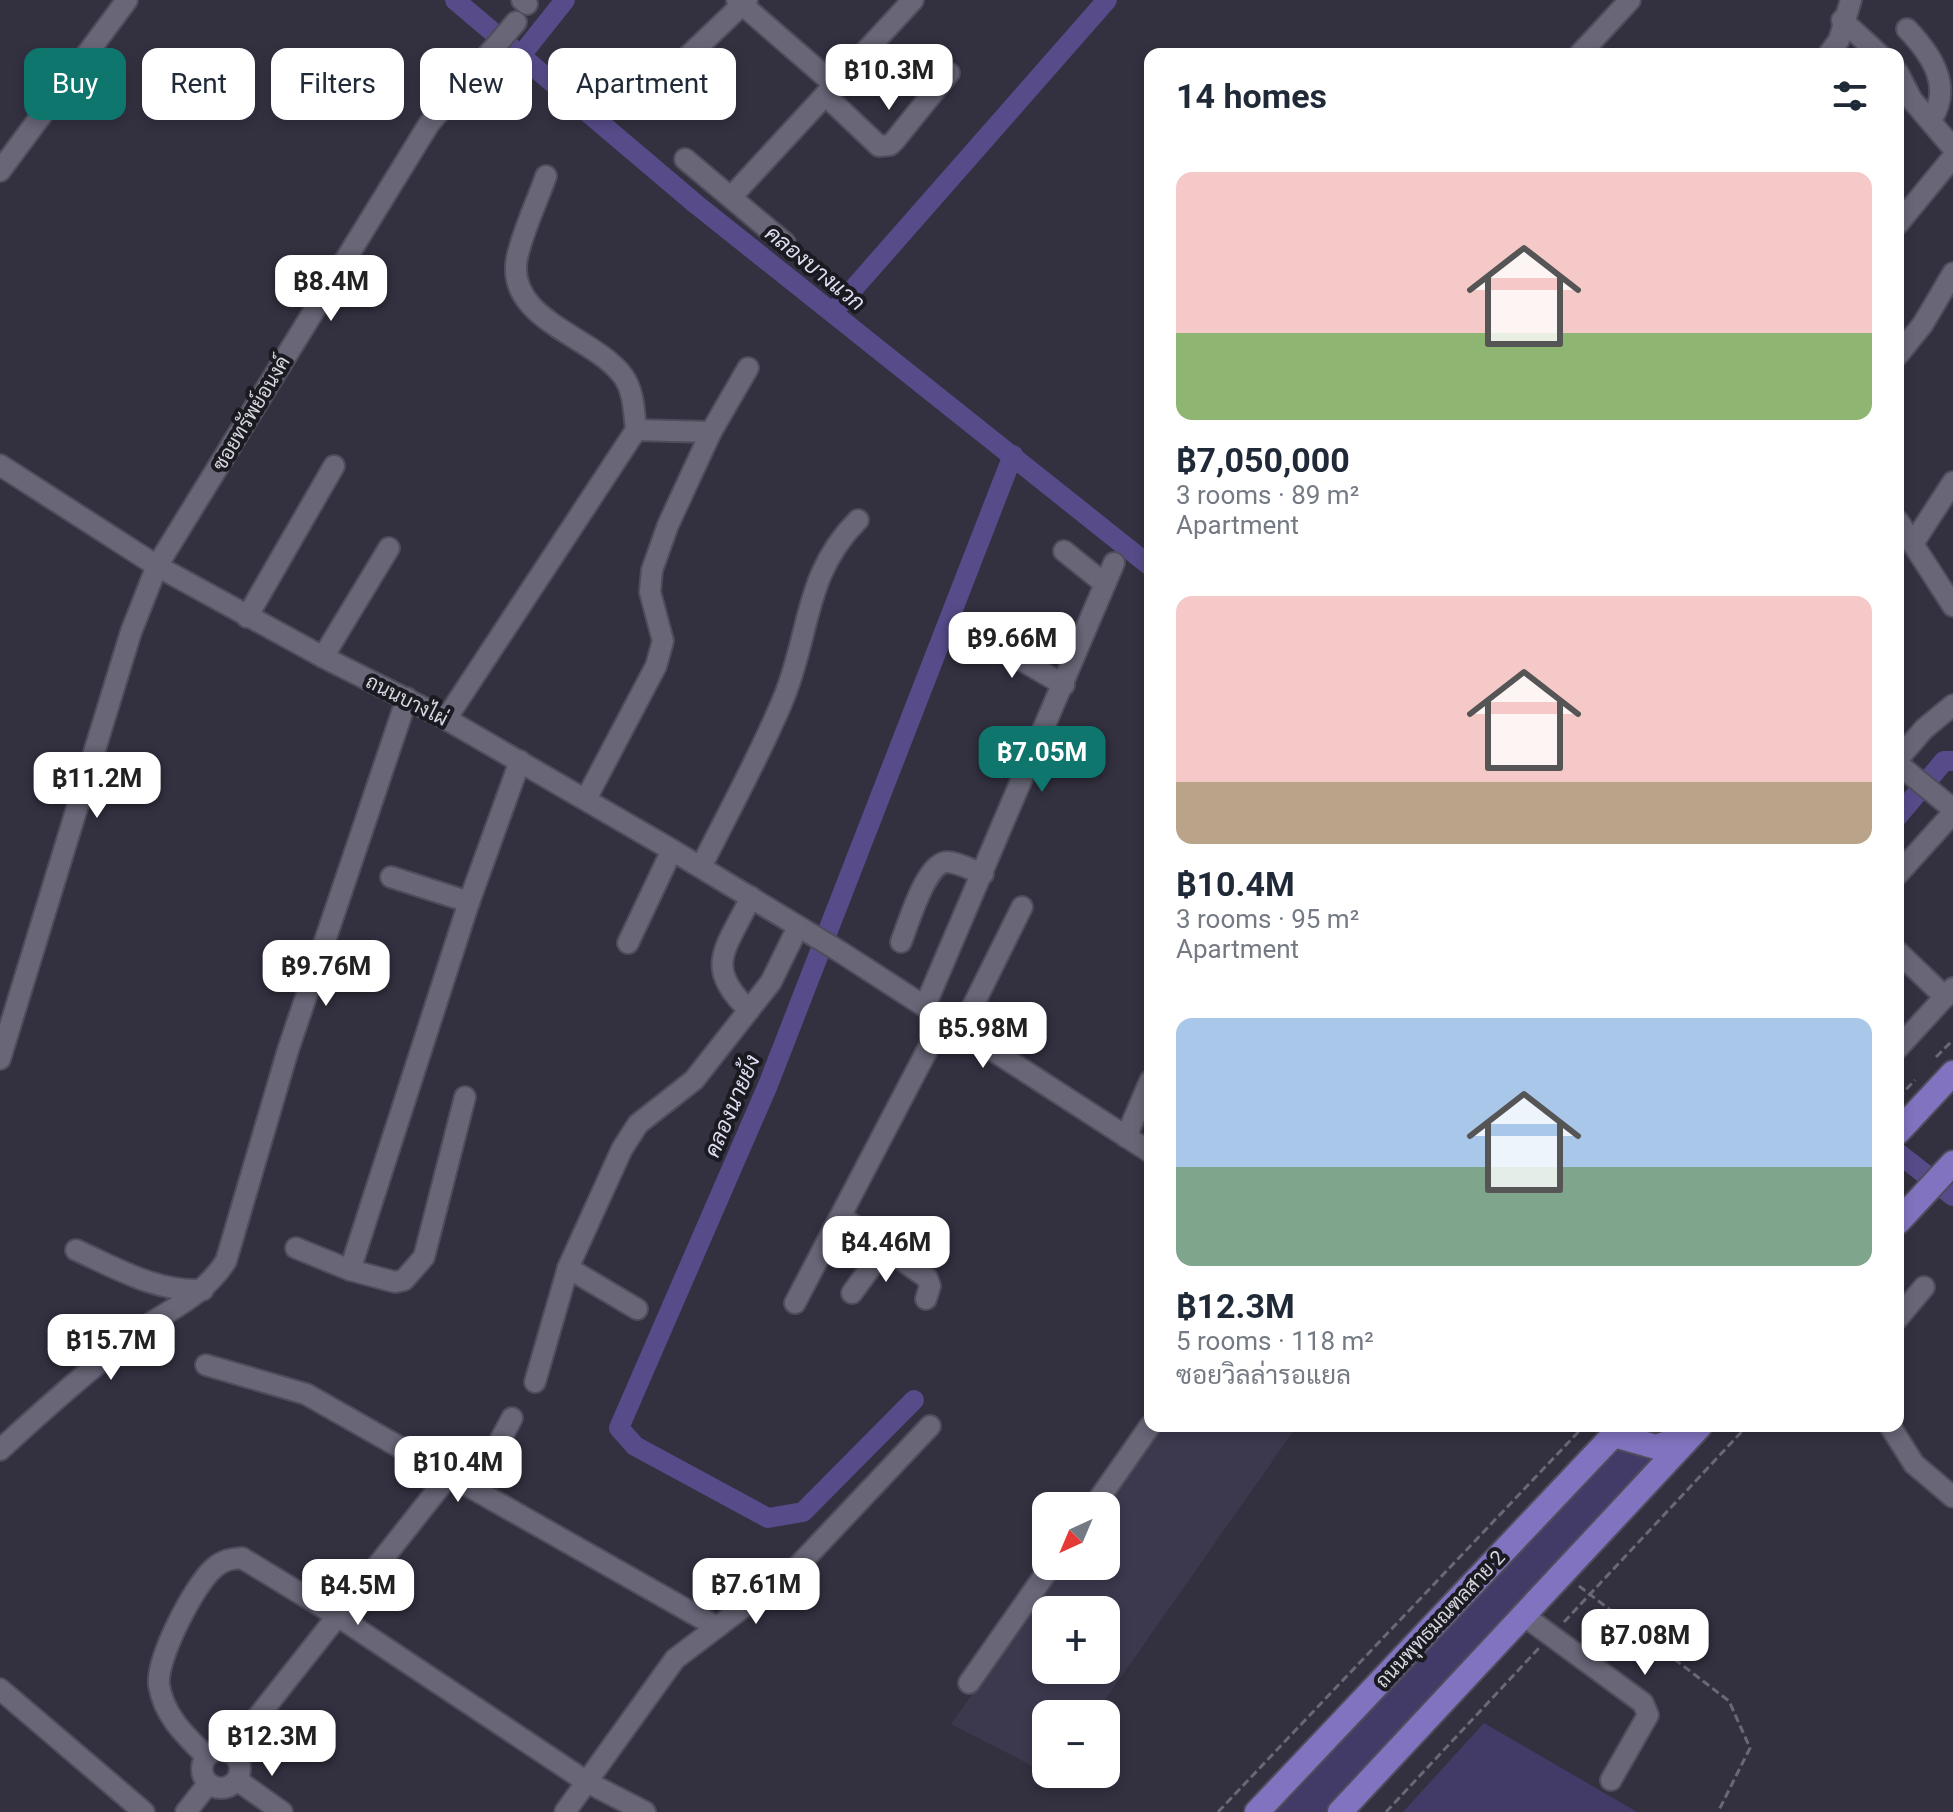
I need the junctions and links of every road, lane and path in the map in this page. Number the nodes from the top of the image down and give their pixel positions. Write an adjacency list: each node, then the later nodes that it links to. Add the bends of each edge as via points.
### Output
1 (127, 0): 20 (street)
2 (913, 0): 15 (street)
3 (1630, 0): 10 (street)
4 (1851, 0): 7 (street)
5 (742, 1): 9 (street); 15 (street)
6 (522, 8): 39 (street, ซอยทรัพย์อนงค์, via 429,124)
7 (1842, 20): 11 (street); 12 (street)
8 (1907, 29): 16 (street, via 1944,76 1945,100)
9 (696, 48)
10 (1586, 48)
11 (1833, 48)
12 (1872, 48)
13 (949, 73): 15 (street, via 885,147)
14 (1904, 85): 16 (street)
15 (830, 90): 22 (street)
16 (1931, 120): 17 (street)
17 (1953, 148)
18 (1953, 157): 23 (street)
19 (685, 159): 22 (street)
20 (0, 171)
21 (546, 176): 28 (street, via 517,259 517,279 541,316 600,352 624,377)
22 (732, 196): 24 (street)
23 (1904, 217)
24 (785, 243)
25 (1953, 273): 26 (street)
26 (1904, 348)
27 (748, 368): 29 (street)
28 (636, 430): 29 (street); 48 (street)
29 (711, 432): 52 (street, via 652,570 650,592 663,641 656,666)
30 (0, 465): 39 (street, ถนนบางไผ่)
31 (334, 466): 42 (street)
32 (1953, 482): 35 (street)
33 (858, 520): 56 (street, via 819,571 782,703)
34 (1904, 529): 35 (street)
35 (1914, 542): 41 (street)
36 (389, 548): 44 (street)
37 (1064, 551): 40 (street)
38 (1114, 563): 40 (street)
39 (157, 566): 42 (street, ถนนบางไผ่); 72 (street, ซอยทรัพย์อนงค์, via 131,632)
40 (1105, 584): 45 (street)
41 (1953, 606)
42 (247, 617): 44 (street, ถนนบางไผ่)
43 (982, 637): 45 (street)
44 (323, 657): 46 (street, ถนนบางไผ่)
45 (1064, 685): 57 (street)
46 (407, 698): 48 (street, ถนนบางไผ่); 90 (street, via 288,1050 226,1261)
47 (1953, 705): 49 (street)
48 (446, 719): 50 (street, ถนนบางไผ่)
49 (1904, 754)
50 (520, 761): 52 (street, ถนนบางไผ่); 60 (street)
51 (1904, 766): 53 (street)
52 (586, 799): 54 (street, ถนนบางไผ่)
53 (1949, 807): 55 (street)
54 (672, 850): 56 (street, ถนนบางไผ่); 64 (street)
55 (1904, 866)
56 (701, 867): 59 (street, ถนนบางไผ่)
57 (983, 874): 63 (street, via 948,862 938,864); 67 (street)
58 (391, 877): 60 (street)
59 (751, 897): 62 (street, ถนนบางไผ่); 68 (street, via 723,957 721,977)
60 (469, 902): 88 (street)
61 (1022, 907): 70 (street)
62 (806, 931): 67 (street, ถนนบางไผ่); 68 (street)
63 (901, 942)
64 (628, 943)
65 (1904, 957): 66 (street)
66 (1949, 993): 71 (street)
67 (925, 1006): 69 (street, ถนนบางไผ่)
68 (749, 1010): 87 (street, via 694,1080 638,1124)
69 (944, 1018): 70 (street, ถนนบางไผ่); 83 (street)
70 (961, 1030): 79 (street, ถนนบางไผ่)
71 (1904, 1034)
72 (0, 1059)
73 (1953, 1073): 74 (main road)
74 (1923, 1088): 76 (path); 78 (main road)
75 (1144, 1095): 79 (street)
76 (1904, 1096)
77 (465, 1097): 88 (street, via 424,1257 404,1280 395,1282)
78 (1904, 1121)
79 (1126, 1137): 80 (street, ถนนบางไผ่)
80 (1144, 1148)
81 (1953, 1163): 82 (main road)
82 (1904, 1216)
83 (842, 1217): 85 (street); 93 (street)
84 (296, 1248): 88 (street)
85 (885, 1248): 91 (street); 92 (street, via 927,1278)
86 (76, 1250): 90 (street, via 158,1287)
87 (568, 1268): 94 (street); 97 (street)
88 (350, 1270)
89 (1924, 1287): 95 (street)
90 (203, 1290): 108 (street, via 134,1335)
91 (852, 1293)
92 (926, 1299)
93 (795, 1303)
94 (637, 1309)
95 (1904, 1311)
96 (206, 1365): 109 (street, via 306,1394)
97 (535, 1382)
98 (512, 1418): 110 (street)
99 (930, 1426): 118 (street, via 799,1565)
100 (1146, 1432): 111 (street)
101 (1578, 1432): 133 (path)
102 (1609, 1432): 134 (main road, ถนนพุทธมณฑลสาย 2)
103 (1619, 1432): 104 (main road, via 1656,1447)
104 (1692, 1432)
105 (1694, 1432): 113 (main road)
106 (1741, 1432): 115 (path)
107 (1894, 1432): 112 (street, via 1914,1464)
108 (0, 1450)
109 (450, 1474): 110 (street); 117 (street)
110 (475, 1488): 118 (street)
111 (1104, 1492)
112 (1953, 1497)
113 (1562, 1573): 115 (path); 116 (main road)
114 (1041, 1580): 120 (street)
115 (1590, 1594): 119 (path); 137 (path, via 1729,1701 1750,1748)
116 (1523, 1615): 119 (street); 135 (main road)
117 (339, 1617): 122 (street); 123 (street, via 242,1558 213,1569 166,1650 159,1682 178,1729); 126 (street)
118 (717, 1627): 126 (street, via 675,1659)
119 (1550, 1637): 125 (street, via 1643,1703 1648,1715); 136 (path)
120 (969, 1683)
121 (0, 1689): 128 (street)
122 (230, 1752): 123 (street, via 220,1749); 124 (street, via 239,1761)
123 (206, 1756): 127 (street, via 201,1773)
124 (237, 1780): 127 (street, via 227,1788); 130 (street)
125 (1611, 1780)
126 (587, 1782): 131 (street); 132 (street)
127 (208, 1784): 129 (street)
128 (144, 1812)
129 (186, 1812)
130 (282, 1812)
131 (565, 1812)
132 (645, 1812)
133 (1218, 1812)
134 (1257, 1812)
135 (1340, 1812)
136 (1386, 1812)
137 (1718, 1812)

